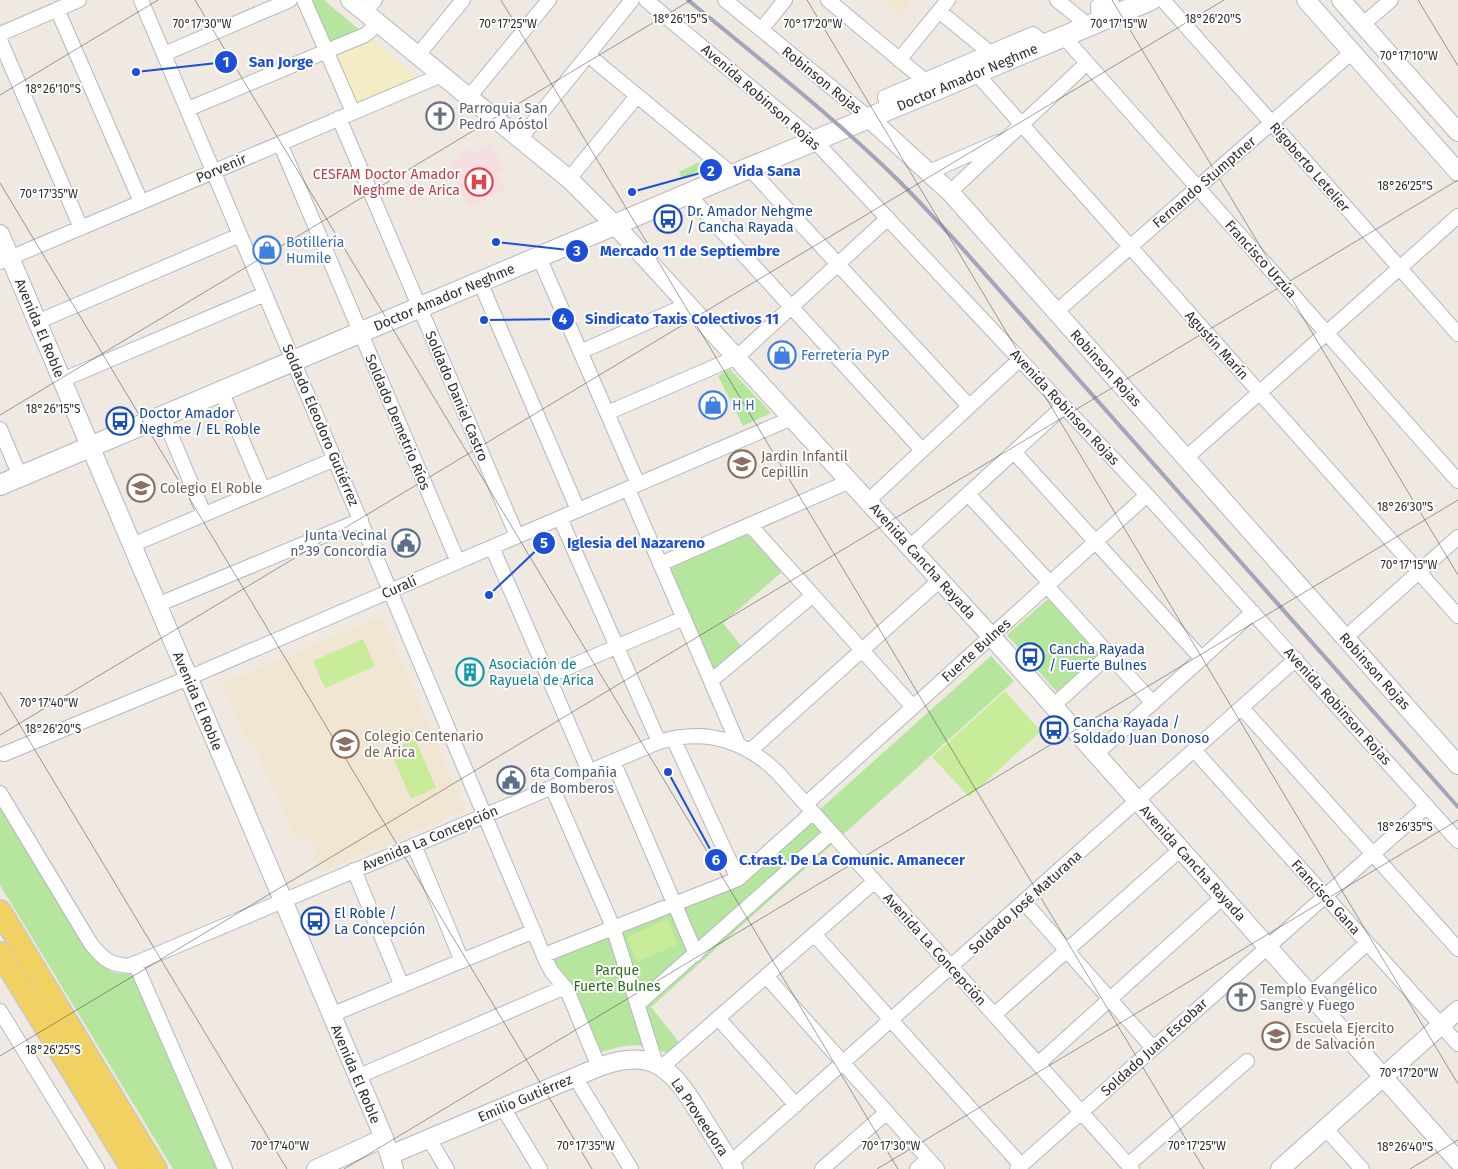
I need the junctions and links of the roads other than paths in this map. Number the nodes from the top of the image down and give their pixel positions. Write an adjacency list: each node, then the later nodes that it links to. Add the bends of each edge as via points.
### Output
1 (79, 0): 21 (street)
2 (141, 0): 34 (street, Soldado Eleodoro Gutiérrez)
3 (304, 0): 31 (street)
4 (350, 0): 23 (street, Avenida Cancha Rayada)
5 (463, 0): 35 (street)
6 (549, 0): 43 (street)
7 (632, 0): 36 (street)
8 (646, 0): 54 (street, Avenida Robinson Rojas)
9 (726, 0): 26 (street, Robinson Rojas)
10 (785, 0): 26 (street)
11 (828, 0): 37 (street)
12 (948, 0): 22 (street)
13 (1057, 0): 24 (street)
14 (1112, 0): 24 (street, via 1098,6)
15 (1151, 0): 24 (main road, Doctor Amador Neghme)
16 (1163, 0): 49 (street, Rigoberto Letelier)
17 (1306, 0): 33 (street)
18 (1341, 0): 25 (street)
19 (1391, 0): 25 (street)
20 (285, 1): 34 (street)
21 (57, 9): 27 (street); 64 (street)
22 (939, 11): 32 (street); 37 (street)
23 (373, 12): 31 (street, via 365,35); 35 (street, Avenida Cancha Rayada)
24 (1094, 24): 28 (main road, Doctor Amador Neghme)
25 (1362, 25): 51 (street)
26 (761, 30): 48 (street, Robinson Rojas)
27 (0, 34)
28 (1064, 37): 30 (main road, Doctor Amador Neghme); 38 (street, Francisco Urzúa)
29 (0, 40): 68 (street)
30 (1045, 44): 32 (street, Doctor Amador Neghme, via 1033,34); 39 (main road, Doctor Amador Neghme)
31 (326, 51): 44 (street); 46 (street)
32 (989, 52): 41 (street, Doctor Amador Neghme)
33 (1352, 52): 49 (street, Fernando Stumptner); 59 (street)
34 (164, 54): 44 (street, Soldado Eleodoro Gutiérrez)
35 (418, 55): 40 (street, Avenida Cancha Rayada)
36 (588, 55): 42 (street); 52 (street)
37 (899, 60): 41 (street)
38 (1087, 63): 50 (street); 61 (street, Francisco Urzúa)
39 (976, 73): 45 (main road, Doctor Amador Neghme); 50 (street, Agustín Marín)
40 (442, 75): 43 (street, Avenida Cancha Rayada); 46 (street, Porvenir)
41 (924, 80): 45 (street, Doctor Amador Neghme, via 885,97)
42 (637, 96): 57 (street); 60 (street)
43 (469, 97): 52 (street, Avenida Cancha Rayada)
44 (188, 109): 56 (street, Soldado Eleodoro Gutiérrez)
45 (888, 110): 48 (main road, Doctor Amador Neghme)
46 (353, 112): 47 (street, Porvenir)
47 (339, 118): 55 (street, Porvenir); 80 (street, Soldado Daniel Castro)
48 (869, 118): 54 (main road, Doctor Amador Neghme); 58 (street, Robinson Rojas)
49 (1271, 123): 61 (street, Fernando Stumptner); 75 (street, Rigoberto Letelier)
50 (1021, 125): 53 (street); 71 (street, Agustín Marín)
51 (1458, 132)
52 (520, 138): 60 (street, Avenida Cancha Rayada)
53 (1008, 138): 58 (street); 62 (street)
54 (814, 140): 57 (main road, Doctor Amador Neghme); 66 (street, Avenida Robinson Rojas)
55 (280, 143): 56 (street, Porvenir); 83 (street, Soldado Demetrio Ríos)
56 (214, 171): 64 (street, Porvenir); 70 (street, Soldado Eleodoro Gutiérrez)
57 (741, 171): 63 (main road, Doctor Amador Neghme); 74 (street)
58 (929, 172): 62 (street, Robinson Rojas)
59 (1458, 172)
60 (569, 179): 67 (street, Avenida Cancha Rayada)
61 (1198, 188): 71 (street, Fernando Stumptner); 84 (street, Francisco Urzúa)
62 (950, 192): 81 (street, Robinson Rojas)
63 (688, 194): 67 (main road, Doctor Amador Neghme); 79 (street)
64 (141, 202): 68 (street, Porvenir)
65 (1458, 216): 75 (street)
66 (888, 218): 74 (street); 88 (street, Avenida Robinson Rojas)
67 (615, 224): 72 (main road, Doctor Amador Neghme); 78 (street, Avenida Cancha Rayada)
68 (81, 228): 73 (street, Porvenir)
69 (0, 234): 73 (street, Avenida El Roble)
70 (240, 235): 77 (street, Soldado Eleodoro Gutiérrez); 82 (street)
71 (1130, 247): 81 (street, Fernando Stumptner); 92 (street, Agustín Marín)
72 (539, 257): 76 (main road, Doctor Amador Neghme); 86 (street)
73 (5, 260): 82 (street, Avenida El Roble)
74 (838, 264): 79 (street); 93 (street)
75 (1400, 268): 84 (street); 85 (street, Rigoberto Letelier)
76 (480, 282): 80 (main road, Doctor Amador Neghme); 113 (street)
77 (265, 294): 89 (street, Soldado Eleodoro Gutiérrez); 90 (street)
78 (689, 304): 86 (street); 87 (street, Avenida Cancha Rayada)
79 (791, 307): 87 (street); 100 (street)
80 (419, 308): 83 (main road, Doctor Amador Neghme); 118 (street, Soldado Daniel Castro)
81 (1056, 312): 102 (street, Robinson Rojas)
82 (37, 322): 90 (street, Avenida El Roble)
83 (360, 332): 89 (main road, Doctor Amador Neghme); 124 (street, Soldado Demetrio Ríos)
84 (1326, 333): 92 (street); 106 (street, Francisco Urzúa)
85 (1458, 334)
86 (580, 352): 95 (street)
87 (737, 357): 95 (street); 97 (street, Avenida Cancha Rayada)
88 (1020, 359): 93 (street); 94 (street, Avenida Robinson Rojas)
89 (294, 361): 91 (main road, Doctor Amador Neghme); 103 (street, Soldado Eleodoro Gutiérrez)
90 (62, 380): 99 (street, Avenida El Roble)
91 (221, 391): 96 (main road, Doctor Amador Neghme); 109 (street)
92 (1259, 393): 102 (street); 126 (street, Agustín Marín)
93 (969, 406): 100 (street)
94 (1064, 406): 101 (street); 111 (street, Avenida Robinson Rojas)
95 (607, 413): 108 (street)
96 (163, 416): 99 (main road, Doctor Amador Neghme); 114 (street)
97 (792, 418): 105 (street, Avenida Cancha Rayada); 108 (street, Curalí)
98 (0, 429): 104 (street)
99 (90, 447): 104 (main road, Doctor Amador Neghme); 121 (street, Avenida El Roble)
100 (922, 450): 112 (street)
101 (1014, 452): 110 (street); 120 (street)
102 (1186, 458): 136 (street, Robinson Rojas)
103 (335, 459): 109 (street); 116 (street, Soldado Eleodoro Gutiérrez)
104 (20, 476): 107 (main road, Doctor Amador Neghme)
105 (850, 481): 112 (street, Avenida Cancha Rayada); 117 (street)
106 (1458, 481)
107 (0, 485)
108 (633, 487): 113 (street, Curalí); 125 (street)
109 (263, 489): 114 (street)
110 (968, 494): 123 (street); 128 (street)
111 (1147, 495): 120 (street, Fuerte Bulnes); 132 (street, Avenida Robinson Rojas)
112 (868, 501): 123 (street, Avenida Cancha Rayada)
113 (578, 510): 115 (street, Curalí)
114 (204, 514): 121 (street)
115 (560, 518): 118 (street, Curalí); 137 (street)
116 (361, 520): 129 (street, Soldado Eleodoro Gutiérrez); 131 (street)
117 (750, 524): 125 (street); 130 (street)
118 (517, 536): 122 (street, Curalí)
119 (1458, 537): 126 (street)
120 (1096, 542): 128 (street, Fuerte Bulnes); 140 (street)
121 (132, 545): 131 (street, Avenida El Roble)
122 (492, 547): 124 (street, Curalí); 142 (street)
123 (910, 547): 127 (street, Avenida Cancha Rayada)
124 (458, 562): 129 (street, Curalí)
125 (660, 564): 134 (street)
126 (1419, 572): 133 (street, Agustín Marín); 136 (street)
127 (940, 580): 135 (street, Avenida Cancha Rayada); 138 (street)
128 (1049, 584): 135 (street, Fuerte Bulnes); 139 (street)
129 (391, 591): 143 (street, Curalí); 163 (street, Soldado Eleodoro Gutiérrez)
130 (813, 595): 138 (street); 144 (street)
131 (157, 605): 143 (street, Avenida El Roble)
132 (1253, 612): 140 (street); 141 (street, Avenida Robinson Rojas)
133 (1458, 616)
134 (684, 618): 137 (street); 144 (street)
135 (991, 636): 146 (street, Avenida Cancha Rayada); 147 (street, Fuerte Bulnes)
136 (1345, 638): 156 (street, Robinson Rojas)
137 (617, 647): 142 (street); 150 (street)
138 (862, 650): 147 (street); 151 (street)
139 (1109, 655): 145 (street); 146 (street)
140 (1202, 659): 145 (street)
141 (1296, 659): 148 (street, Soldado José Maturana); 161 (street, Avenida Robinson Rojas)
142 (548, 676): 157 (street)
143 (188, 678): 153 (street, Curalí); 174 (street, Avenida El Roble)
144 (712, 681): 151 (street)
145 (1153, 703): 154 (street)
146 (1053, 706): 154 (street, Avenida Cancha Rayada)
147 (912, 708): 162 (street, Fuerte Bulnes)
148 (1242, 708): 152 (street, Soldado José Maturana); 168 (street)
149 (673, 738): 150 (street, Avenida La Concepción); 151 (street, Avenida La Concepción, via 713,737); 170 (street)
150 (658, 742): 155 (street, Avenida La Concepción)
151 (745, 747): 162 (street, Avenida La Concepción, via 773,768)
152 (1194, 750): 160 (street, Soldado José Maturana); 172 (street, Francisco Gana)
153 (4, 754)
154 (1096, 754): 160 (street, Avenida Cancha Rayada)
155 (613, 761): 157 (street, Avenida La Concepción); 176 (street)
156 (1458, 764)
157 (589, 771): 158 (street, Avenida La Concepción)
158 (552, 787): 163 (street, Avenida La Concepción); 178 (street)
159 (0, 793): 189 (street, Avenida La Concepción, via 91,944 115,965)
160 (1138, 801): 167 (street, Avenida Cancha Rayada); 175 (street, Soldado José Maturana)
161 (1427, 806): 165 (street, Avenida Robinson Rojas); 168 (street, Soldado Juan Escobar)
162 (809, 808): 164 (street, Avenida La Concepción); 170 (street, Fuerte Bulnes)
163 (485, 815): 166 (street, Avenida La Concepción); 179 (street, Soldado Eleodoro Gutiérrez)
164 (831, 833): 171 (street, Avenida La Concepción); 186 (street)
165 (1458, 841)
166 (414, 845): 169 (street, Avenida La Concepción); 188 (street)
167 (1181, 849): 173 (street, Avenida Cancha Rayada); 184 (street)
168 (1373, 854): 172 (street, Soldado Juan Escobar); 183 (street)
169 (354, 870): 174 (street, Avenida La Concepción); 192 (street)
170 (738, 879): 176 (street)
171 (875, 881): 180 (street); 190 (street, Avenida La Concepción)
172 (1325, 896): 181 (street, Francisco Gana); 182 (street, Soldado Juan Escobar)
173 (1223, 897): 182 (street, Avenida Cancha Rayada); 195 (street)
174 (283, 901): 189 (street, Avenida La Concepción); 199 (street, Avenida El Roble)
175 (1024, 902): 184 (street); 190 (street, Soldado José Maturana)
176 (674, 904): 178 (street); 186 (street)
177 (0, 912): 229 (main road)
178 (612, 927): 187 (street); 196 (street)
179 (534, 931): 187 (street, Soldado Eleodoro Gutiérrez); 188 (street)
180 (814, 934): 191 (street); 202 (street)
181 (1367, 942): 194 (street); 203 (street, Francisco Gana)
182 (1267, 946): 194 (street, Avenida Cancha Rayada); 205 (street, Soldado Juan Escobar)
183 (1458, 949)
184 (1067, 950): 195 (street); 200 (street)
185 (0, 953): 228 (main road)
186 (696, 954): 196 (street)
187 (544, 955): 193 (street, Soldado Eleodoro Gutiérrez)
188 (462, 961): 192 (street)
189 (135, 963): 230 (street)
190 (951, 967): 200 (street, Avenida La Concepción); 202 (street, Soldado José Maturana)
191 (766, 976): 201 (street); 207 (street)
192 (402, 986): 199 (street)
193 (565, 987): 210 (street, Soldado Eleodoro Gutiérrez); 211 (street)
194 (1310, 994): 212 (street, Avenida Cancha Rayada)
195 (1110, 999): 205 (street); 208 (street)
196 (637, 1005): 209 (street)
197 (1458, 1010): 203 (street)
198 (0, 1011): 227 (street)
199 (332, 1015): 211 (street, Avenida El Roble)
200 (994, 1015): 208 (street, Avenida La Concepción)
201 (718, 1018): 209 (street); 214 (street)
202 (891, 1021): 207 (street, Soldado José Maturana); 226 (street)
203 (1441, 1025): 204 (street, Francisco Gana); 212 (street)
204 (1458, 1044)
205 (1153, 1048): 217 (street, Soldado Juan Escobar)
206 (1248, 1060): 225 (street)
207 (844, 1064): 214 (street, Soldado José Maturana); 216 (street)
208 (1038, 1064): 217 (street, Avenida La Concepción)
209 (659, 1066): 210 (street, Emilio Gutiérrez, via 632,1059); 224 (street, La Proveedora, via 682,1086)
210 (599, 1067): 213 (street, Emilio Gutiérrez)
211 (358, 1076): 219 (street, Avenida El Roble)
212 (1383, 1076): 218 (street); 221 (street, Avenida Cancha Rayada)
213 (576, 1077): 215 (street, Emilio Gutiérrez); 234 (street)
214 (796, 1105): 224 (street, Soldado José Maturana)
215 (503, 1108): 220 (street, Emilio Gutiérrez); 233 (street)
216 (887, 1112): 223 (street); 235 (street)
217 (1081, 1112): 225 (street, Avenida La Concepción); 226 (street, Soldado Juan Escobar)
218 (1325, 1128): 237 (street); 238 (street)
219 (384, 1138): 222 (street, Avenida El Roble); 231 (street)
220 (429, 1139): 222 (street, Emilio Gutiérrez); 232 (street)
221 (1458, 1161)
222 (392, 1162)
223 (932, 1164): 236 (street)
224 (732, 1166)
225 (1125, 1166)
226 (1019, 1167)
227 (97, 1169)
228 (132, 1169)
229 (156, 1169)
230 (225, 1169)
231 (316, 1169)
232 (447, 1169)
233 (540, 1169)
234 (631, 1169)
235 (822, 1169)
236 (917, 1169)
237 (1280, 1169)
238 (1362, 1169)

